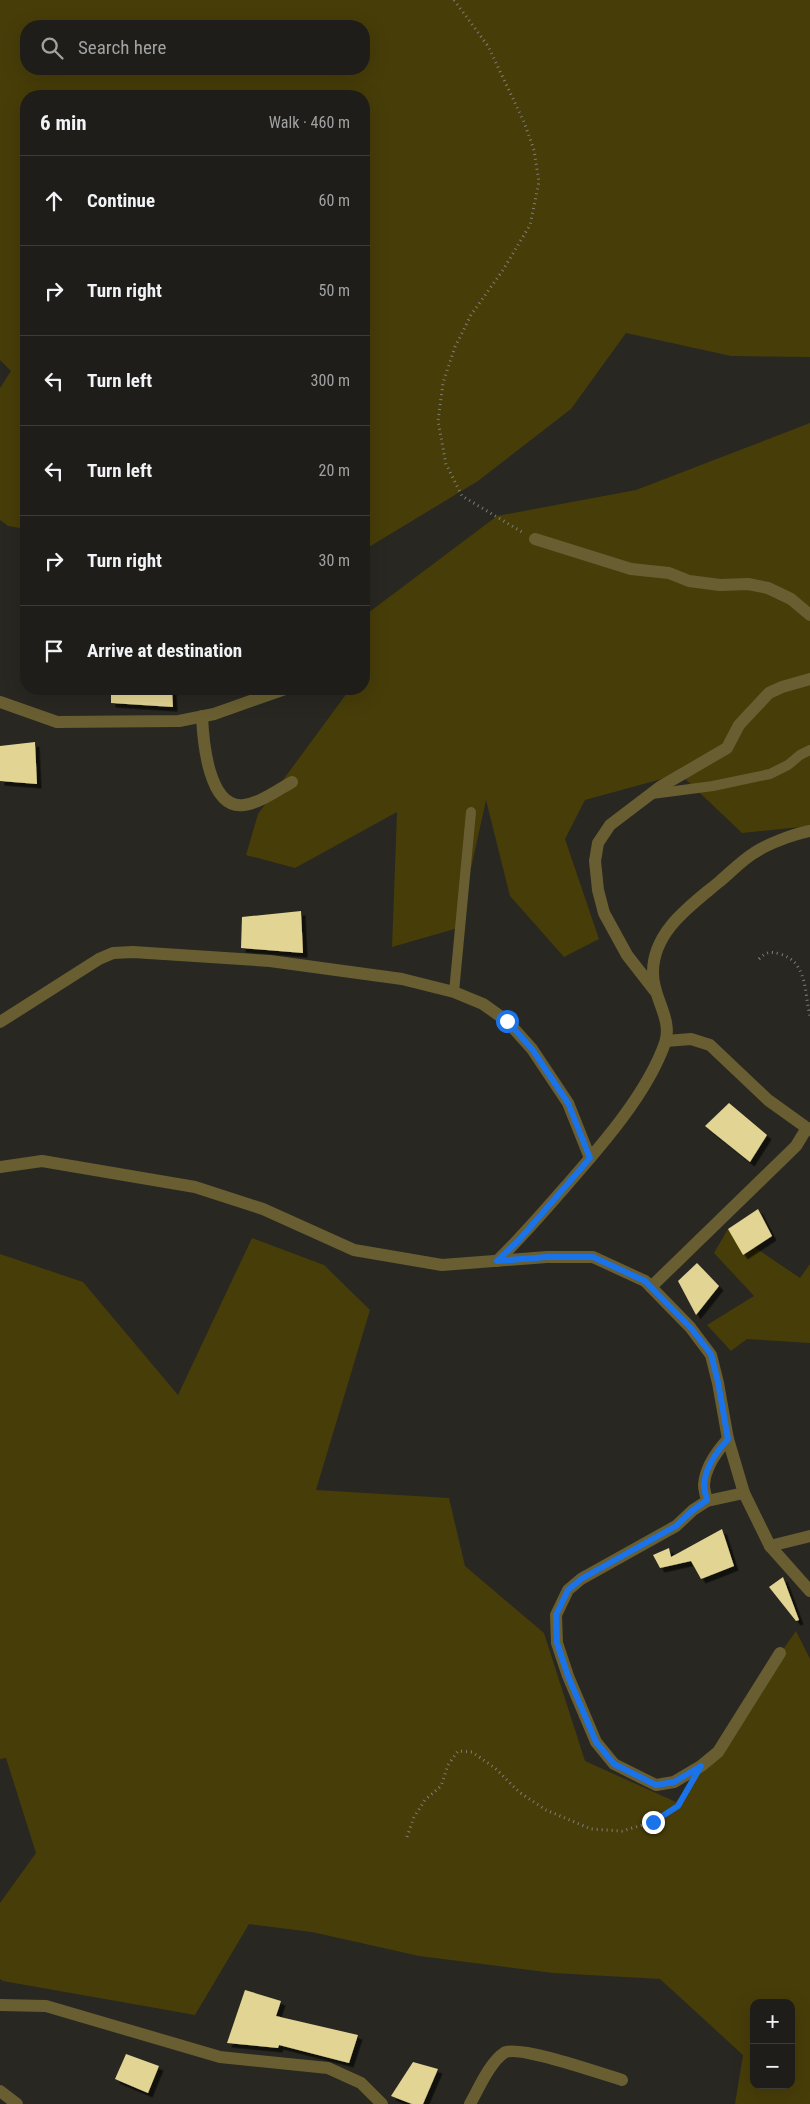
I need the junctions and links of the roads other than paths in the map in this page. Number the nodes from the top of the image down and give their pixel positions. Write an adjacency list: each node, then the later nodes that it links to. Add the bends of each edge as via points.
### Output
1 (535, 540): 2 (street, via 631,569 670,573 689,581 768,588 791,599)
2 (810, 615)
3 (810, 679): 9 (street, via 769,693 739,726 726,748)
4 (267, 695): 6 (street)
5 (0, 702): 6 (street, via 57,722 179,721)
6 (202, 716): 8 (street, via 209,771 218,791 228,801 242,805 255,802)
7 (810, 750): 9 (lane, via 770,774)
8 (292, 782)
9 (651, 794): 12 (street, via 610,825 598,843 595,861 604,913 627,955)
10 (471, 812): 13 (lane)
11 (810, 831): 12 (street, via 754,852 674,920 659,944 652,972)
12 (655, 991): 15 (street, via 666,1017)
13 (454, 992): 14 (street, via 402,979 270,961 113,953); 17 (street, via 483,1004 507,1021 532,1049 568,1103)
14 (0, 1022)
15 (666, 1042): 16 (street, via 691,1039 710,1045 768,1100); 17 (street, via 646,1083)
16 (809, 1129): 20 (street, via 796,1146)
17 (590, 1158): 19 (street)
18 (0, 1167): 19 (street, via 42,1161 195,1187 263,1209 354,1250 442,1265)
19 (497, 1261): 20 (street, via 593,1257 645,1281)
20 (651, 1287): 21 (street, via 711,1354)
21 (728, 1439): 22 (street); 23 (street, via 717,1450 709,1468 704,1485)
22 (744, 1493): 23 (street); 25 (street)
23 (707, 1500): 27 (street, via 676,1526 581,1579 568,1590 562,1601 556,1615 557,1643 596,1742 614,1764 656,1785 674,1782 718,1752)
24 (810, 1536): 25 (street)
25 (770, 1546): 26 (street)
26 (810, 1591)
27 (780, 1653)
28 (0, 2005): 32 (street, via 46,2006 220,2057 328,2068 360,2083)
29 (622, 2080): 33 (street, via 513,2050 504,2053 489,2070)
30 (0, 2091): 31 (street)
31 (17, 2104)
32 (382, 2104)
33 (470, 2104)

